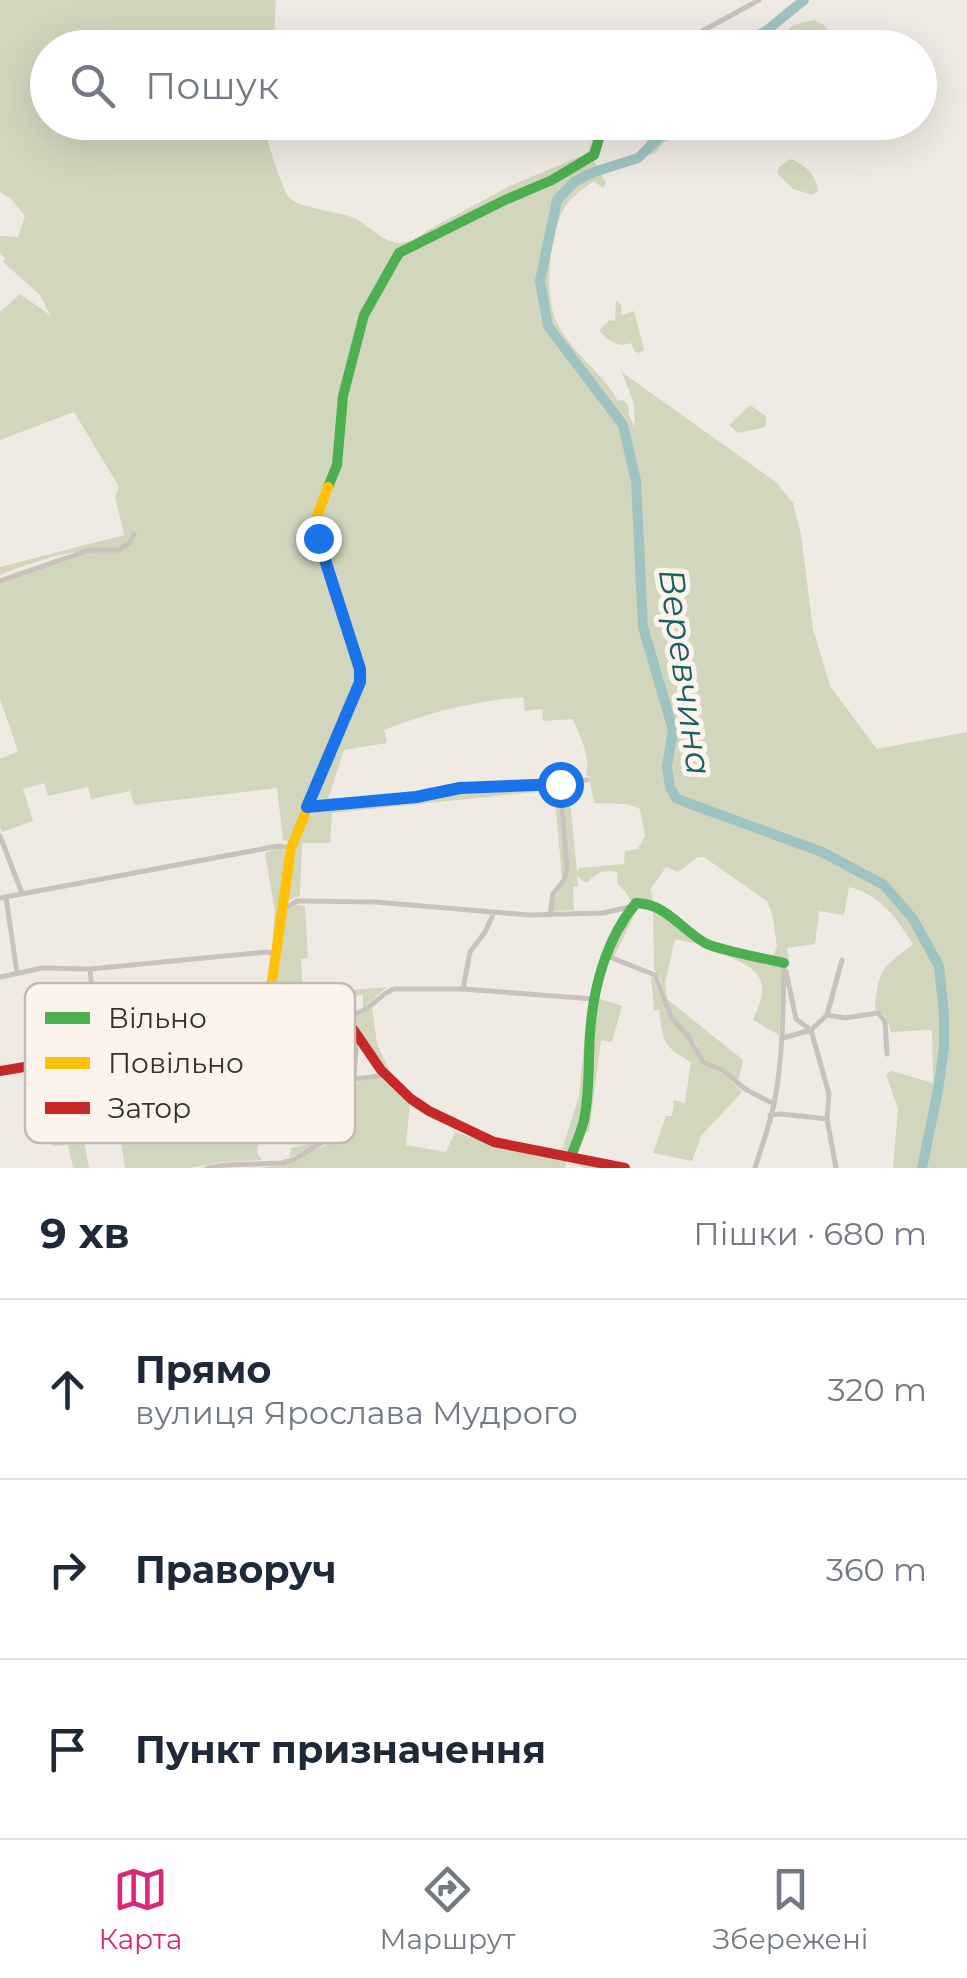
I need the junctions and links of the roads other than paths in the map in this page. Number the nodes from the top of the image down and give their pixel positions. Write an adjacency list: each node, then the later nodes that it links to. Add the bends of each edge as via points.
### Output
1 (758, 0): 2 (street)
2 (704, 30)
3 (599, 140): 8 (street, via 594,155 552,180 399,253 364,316 343,396 336,465 314,524 360,682)
4 (134, 534): 5 (street, via 118,550 89,550)
5 (0, 580)
6 (587, 780): 7 (street)
7 (560, 784): 8 (street, via 460,788); 16 (street, via 567,870)
8 (307, 807): 10 (street)
9 (0, 836): 11 (street)
10 (291, 848): 11 (street); 14 (street)
11 (22, 894): 12 (street)
12 (3, 898): 22 (street)
13 (635, 904): 16 (street, via 610,912); 18 (street); 20 (street, via 664,911 707,944)
14 (283, 910): 15 (street, via 303,901); 17 (street)
15 (494, 912): 16 (street); 26 (street, via 470,952)
16 (550, 914)
17 (276, 954): 21 (street); 25 (street)
18 (607, 956): 27 (street); 39 (street, via 655,976 670,1016 704,1062)
19 (842, 960): 29 (street)
20 (784, 963): 30 (street, via 796,1019); 33 (street)
21 (90, 969): 22 (street); 24 (street)
22 (17, 973): 23 (street)
23 (0, 978)
24 (91, 983)
25 (272, 983)
26 (463, 988): 27 (street); 28 (street, via 389,990)
27 (594, 998): 43 (street, via 590,1076)
28 (355, 1013)
29 (827, 1015): 30 (street); 34 (street, via 884,1018)
30 (811, 1030): 33 (street); 41 (street, via 829,1094)
31 (355, 1033): 32 (street)
32 (357, 1036): 37 (street); 38 (street)
33 (783, 1038): 39 (street)
34 (887, 1054)
35 (25, 1067): 36 (street)
36 (0, 1071)
37 (386, 1075): 38 (street); 43 (street, via 420,1106 484,1138)
38 (355, 1079)
39 (774, 1104): 40 (street)
40 (770, 1115): 41 (street); 46 (street)
41 (827, 1119): 47 (street)
42 (322, 1143): 44 (street, via 282,1163)
43 (571, 1157): 45 (street)
44 (206, 1168)
45 (625, 1168)
46 (755, 1168)
47 (836, 1168)

